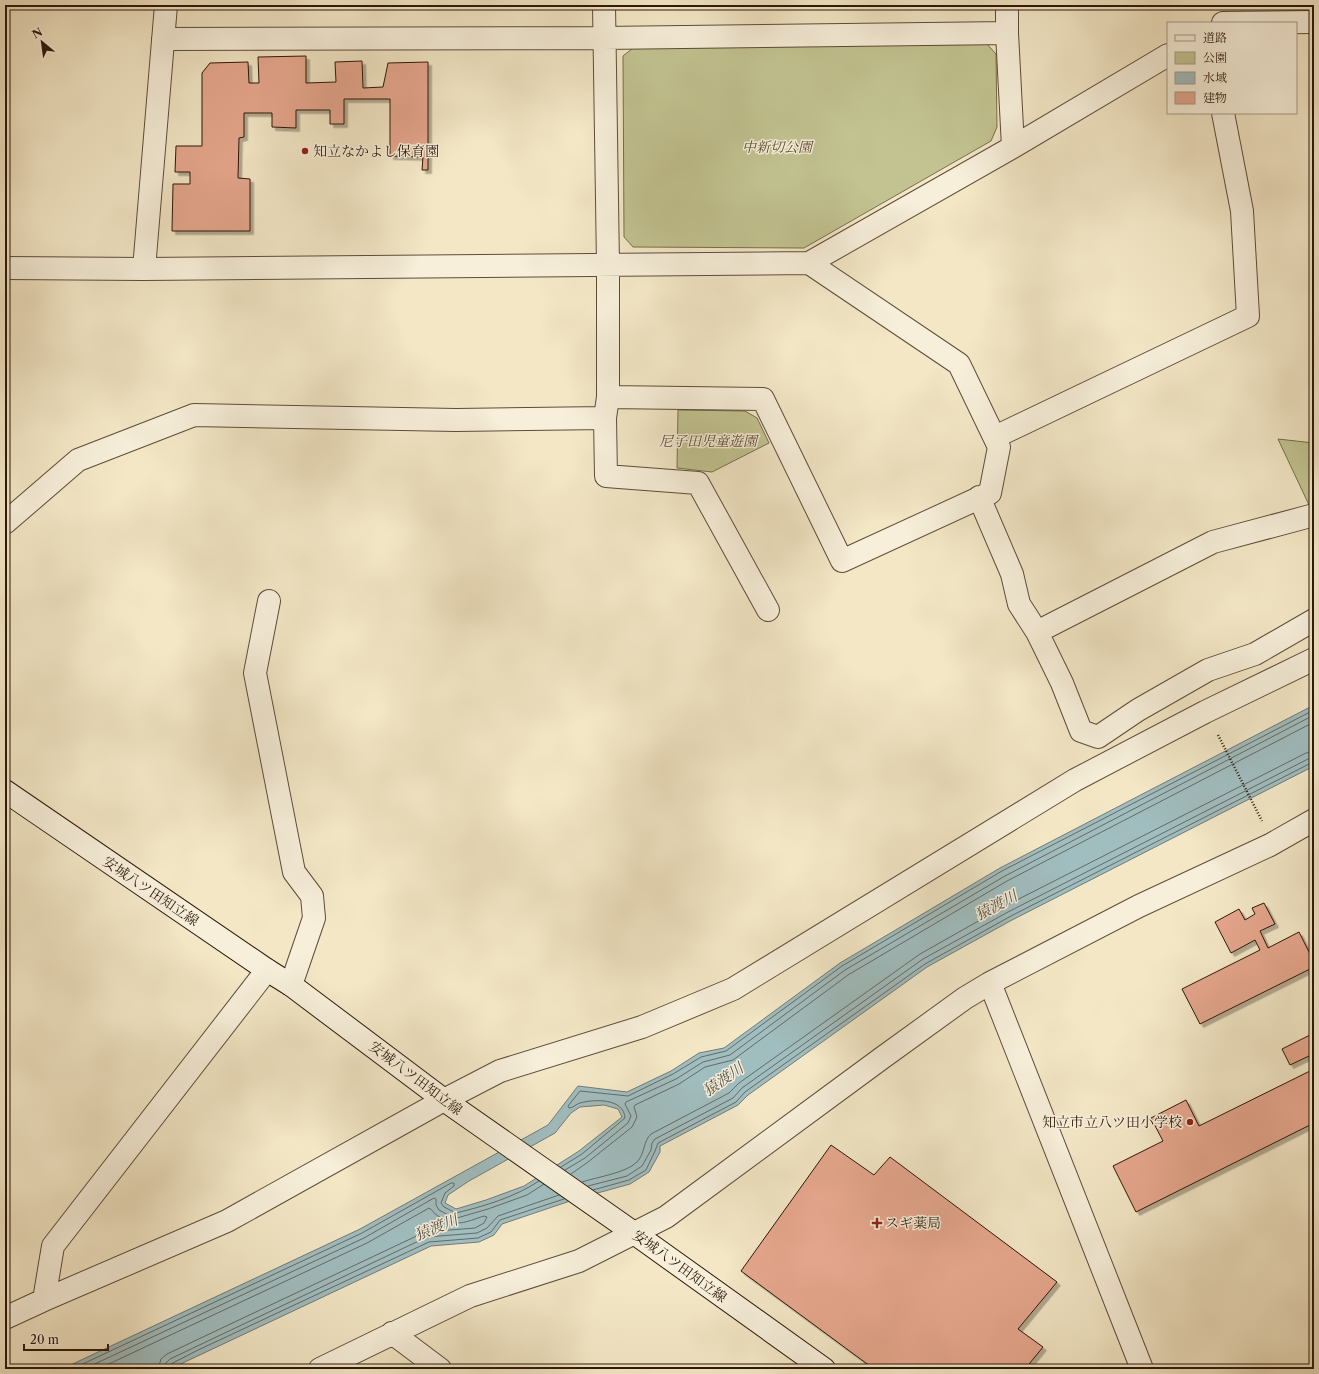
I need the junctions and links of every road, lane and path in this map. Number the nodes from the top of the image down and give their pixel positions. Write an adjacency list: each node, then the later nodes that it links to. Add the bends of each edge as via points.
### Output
1 (166, 5): 8 (street)
2 (604, 5): 7 (street)
3 (1007, 5): 6 (street)
4 (1224, 18): 5 (street)
5 (1314, 22)
6 (1007, 33): 7 (street); 11 (street)
7 (603, 38): 8 (street); 13 (street)
8 (163, 39): 15 (street)
9 (1167, 57): 11 (street)
10 (1222, 114): 17 (street, via 1242,211 1248,316)
11 (1013, 147): 12 (street)
12 (808, 263): 13 (street); 17 (street, via 958,364)
13 (608, 265): 15 (street); 16 (street)
14 (5, 268): 15 (street)
15 (144, 269)
16 (607, 407): 18 (street, via 763,399 842,561); 20 (street, via 456,420 194,415 78,460); 22 (street, via 606,476 698,483)
17 (995, 437): 18 (street, via 999,447 990,493)
18 (979, 498): 24 (street, via 1012,574 1020,604)
19 (1314, 515): 24 (street, via 1213,542)
20 (5, 523)
21 (269, 601): 32 (street, via 255,673 294,872 312,896 314,918)
22 (768, 610)
23 (1314, 620): 24 (street, via 1255,654 1208,670 1138,710 1098,737 1081,731 1062,683)
24 (1037, 632)
25 (1314, 659): 33 (street, via 1075,780 733,989 642,1027 500,1071)
26 (1216, 733): 29 (path)
27 (5, 791): 30 (street, 安城八ツ田知立線)
28 (1314, 820): 31 (street)
29 (1263, 825)
30 (267, 970): 32 (street, 安城八ツ田知立線); 35 (street, via 53,1246)
31 (990, 983): 34 (street, via 965,998 666,1217); 41 (street)
32 (291, 985): 33 (street, 安城八ツ田知立線)
33 (451, 1105): 34 (street, 安城八ツ田知立線); 35 (street, via 226,1221)
34 (634, 1233): 37 (street, via 579,1261 470,1296); 40 (street, 安城八ツ田知立線)
35 (44, 1300): 36 (street)
36 (5, 1318)
37 (392, 1333): 38 (street); 39 (street)
38 (320, 1369)
39 (440, 1369)
40 (824, 1369)
41 (1142, 1369)

